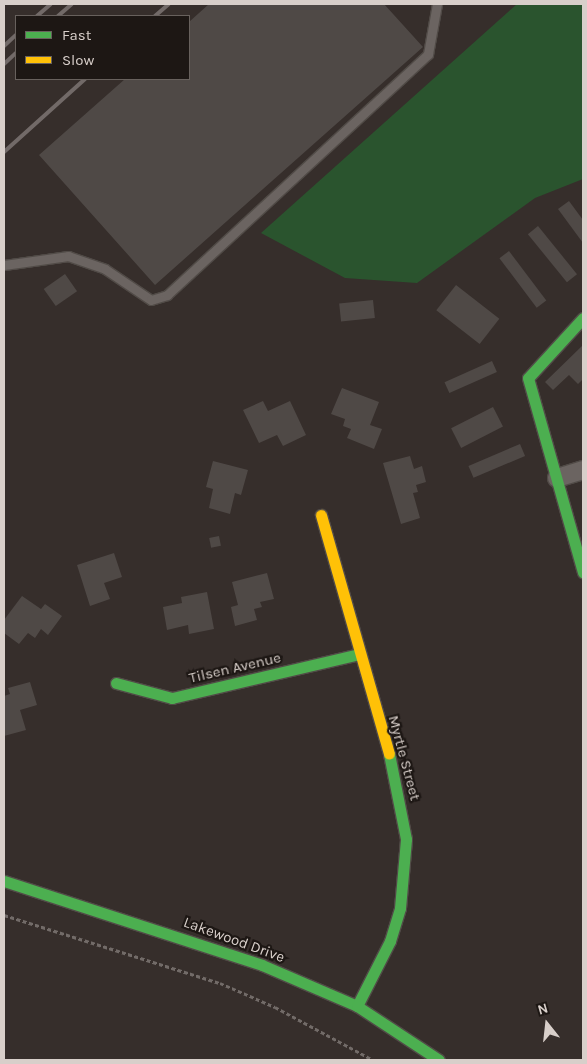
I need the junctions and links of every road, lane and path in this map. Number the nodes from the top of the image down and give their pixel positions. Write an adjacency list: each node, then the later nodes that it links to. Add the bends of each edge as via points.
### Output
1 (437, 4): 2 (lane, via 428,54 167,295 151,300 105,269 68,256)
2 (4, 265)
3 (583, 318): 5 (street, via 528,378)
4 (583, 470): 5 (street)
5 (557, 478): 7 (street)
6 (320, 515): 8 (street, Myrtle Street)
7 (583, 572)
8 (360, 654): 9 (street, Tilsen Avenue, via 172,698); 12 (street, Myrtle Street, via 400,796 406,839 400,908 390,941)
9 (116, 684)
10 (4, 881): 12 (street, Lakewood Drive, via 262,965)
11 (4, 915): 13 (path, via 220,983 274,1007)
12 (357, 1006): 14 (street, Lakewood Drive)
13 (373, 1060)
14 (439, 1060)

